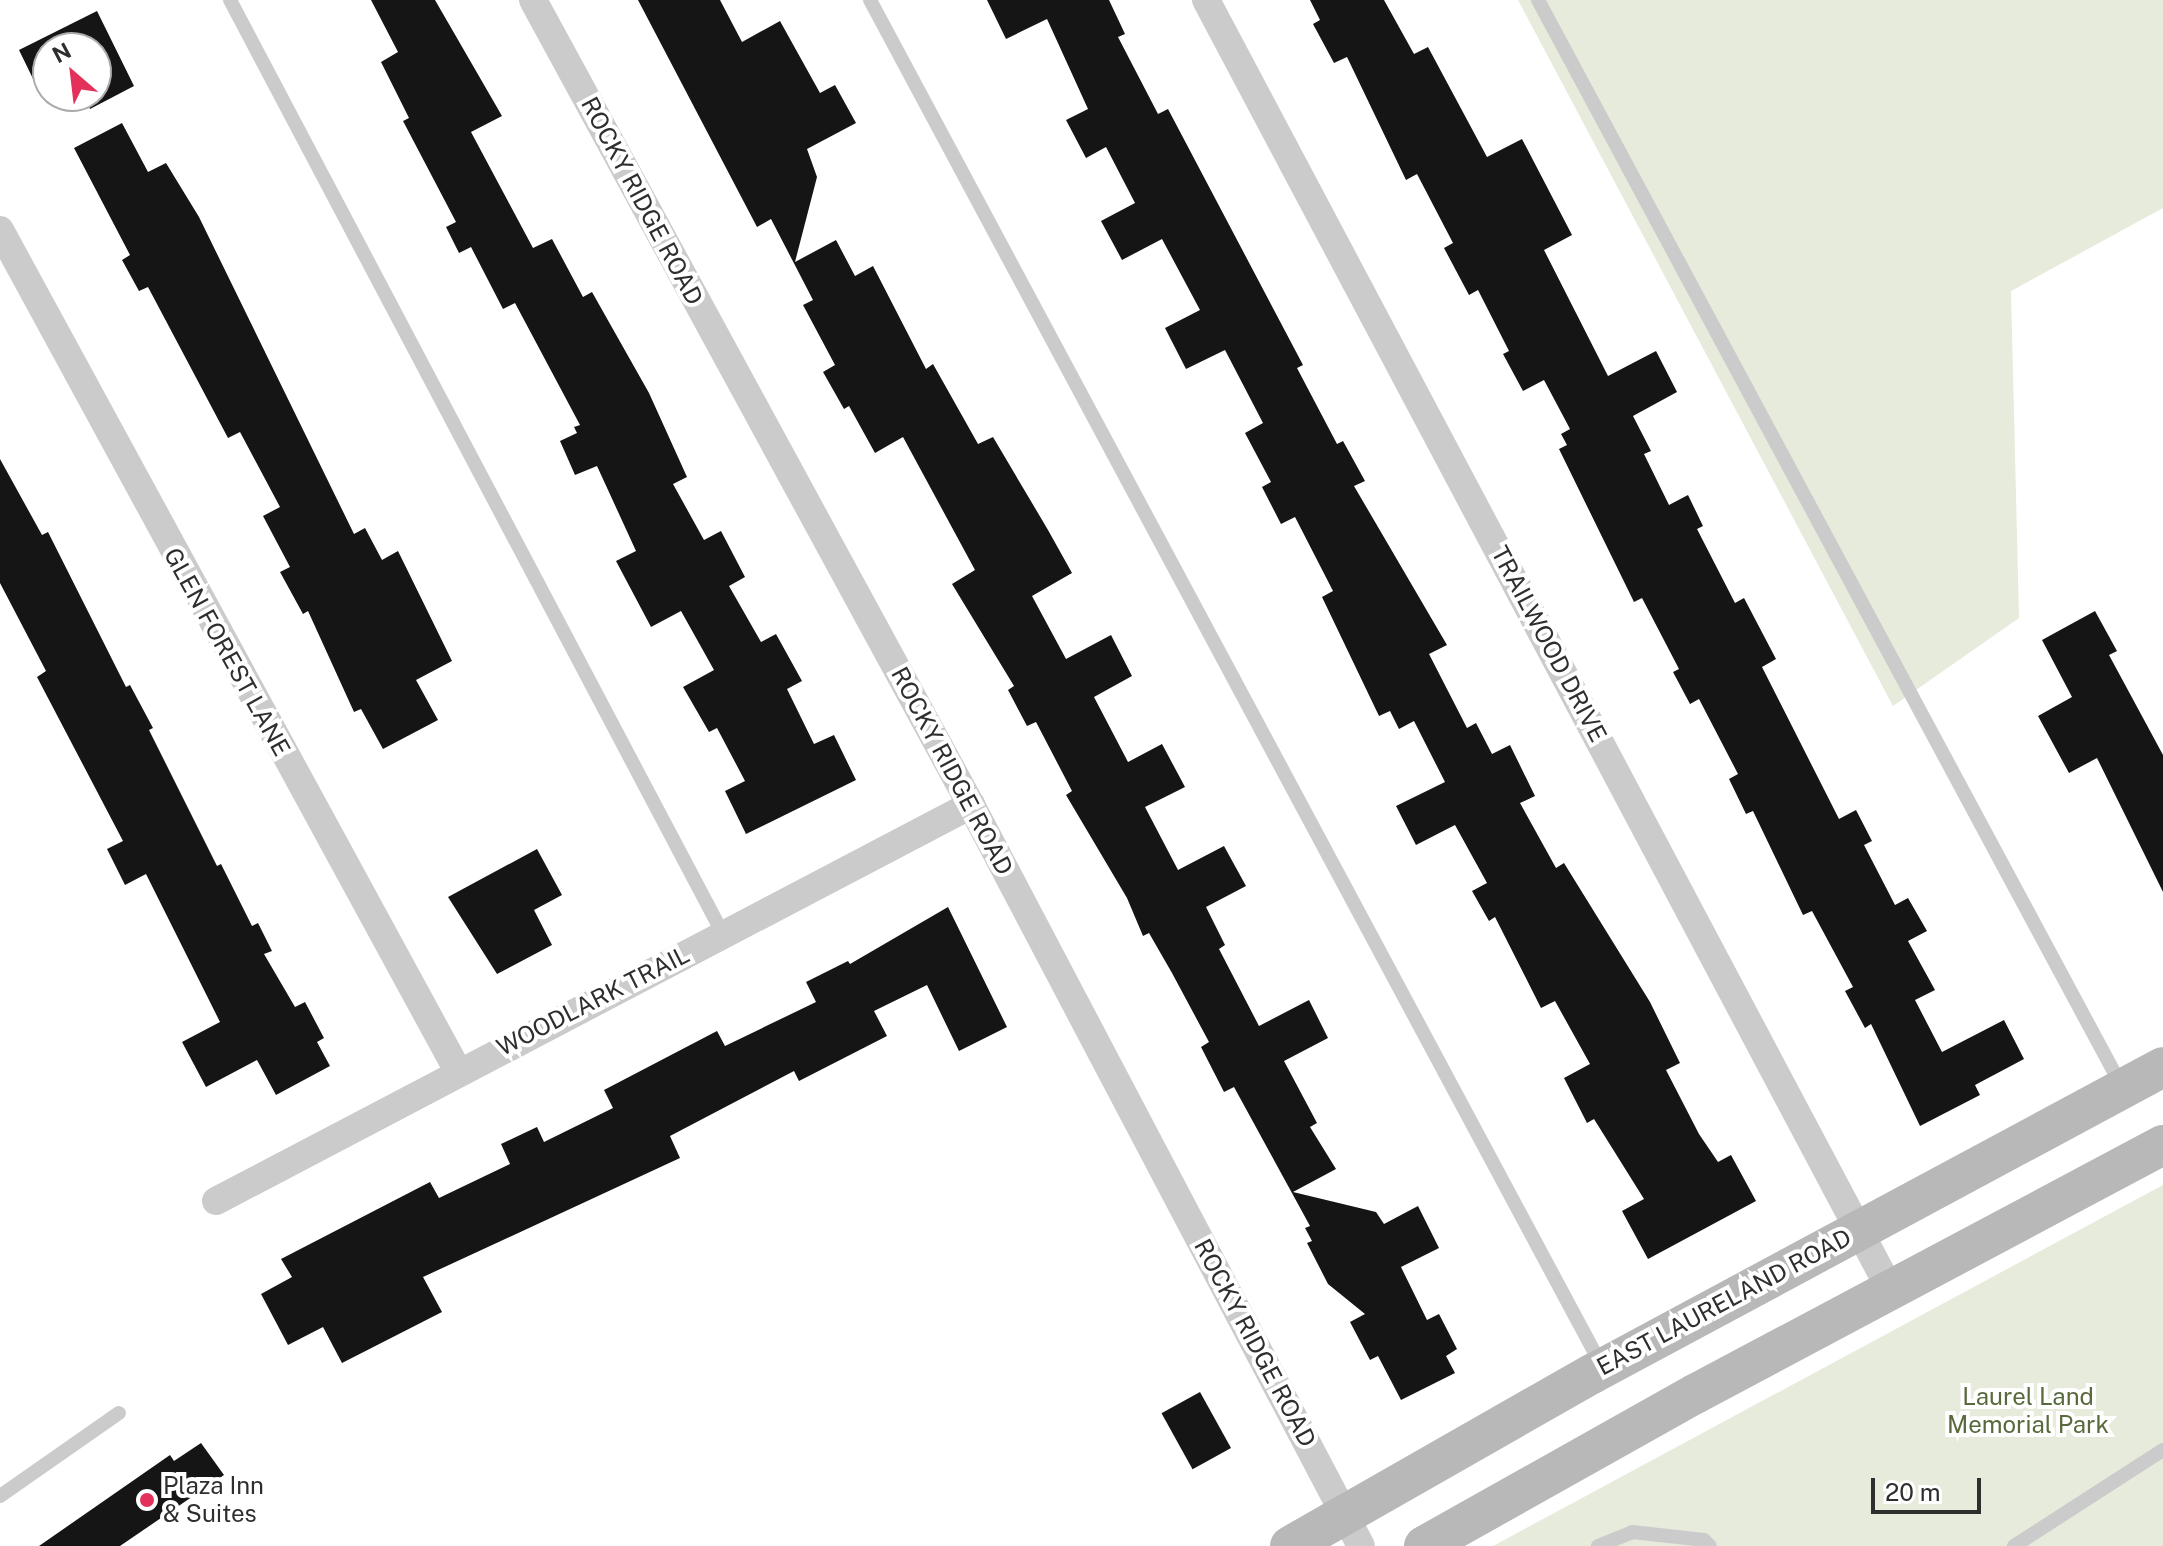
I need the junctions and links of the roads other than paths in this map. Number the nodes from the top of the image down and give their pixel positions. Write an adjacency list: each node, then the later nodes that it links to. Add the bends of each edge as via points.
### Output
1 (230, 0): 8 (lane)
2 (533, 0): 7 (street, ROCKY RIDGE ROAD)
3 (870, 0): 16 (lane)
4 (1206, 0): 14 (street, TRAILWOOD DRIVE)
5 (1538, 0): 11 (lane)
6 (0, 230): 10 (street, GLEN FOREST LANE)
7 (971, 805): 8 (street, WOODLARK TRAIL); 20 (street, ROCKY RIDGE ROAD)
8 (723, 934): 10 (street, WOODLARK TRAIL)
9 (2163, 1067): 11 (main road, EAST LAURELAND ROAD)
10 (458, 1071): 13 (street, WOODLARK TRAIL)
11 (2123, 1089): 14 (main road, EAST LAURELAND ROAD)
12 (2163, 1145): 15 (main road)
13 (216, 1201)
14 (1860, 1228): 15 (street, TRAILWOOD DRIVE); 16 (main road, EAST LAURELAND ROAD)
15 (1890, 1289): 22 (main road)
16 (1603, 1368): 20 (main road, EAST LAURELAND ROAD)
17 (119, 1413): 19 (lane)
18 (2163, 1450): 25 (lane)
19 (0, 1496)
20 (1354, 1531): 21 (main road, EAST LAURELAND ROAD)
21 (1290, 1546)
22 (1424, 1546)
23 (1598, 1546): 24 (lane, via 1632,1532 1704,1540)
24 (1710, 1546)
25 (2014, 1546)

